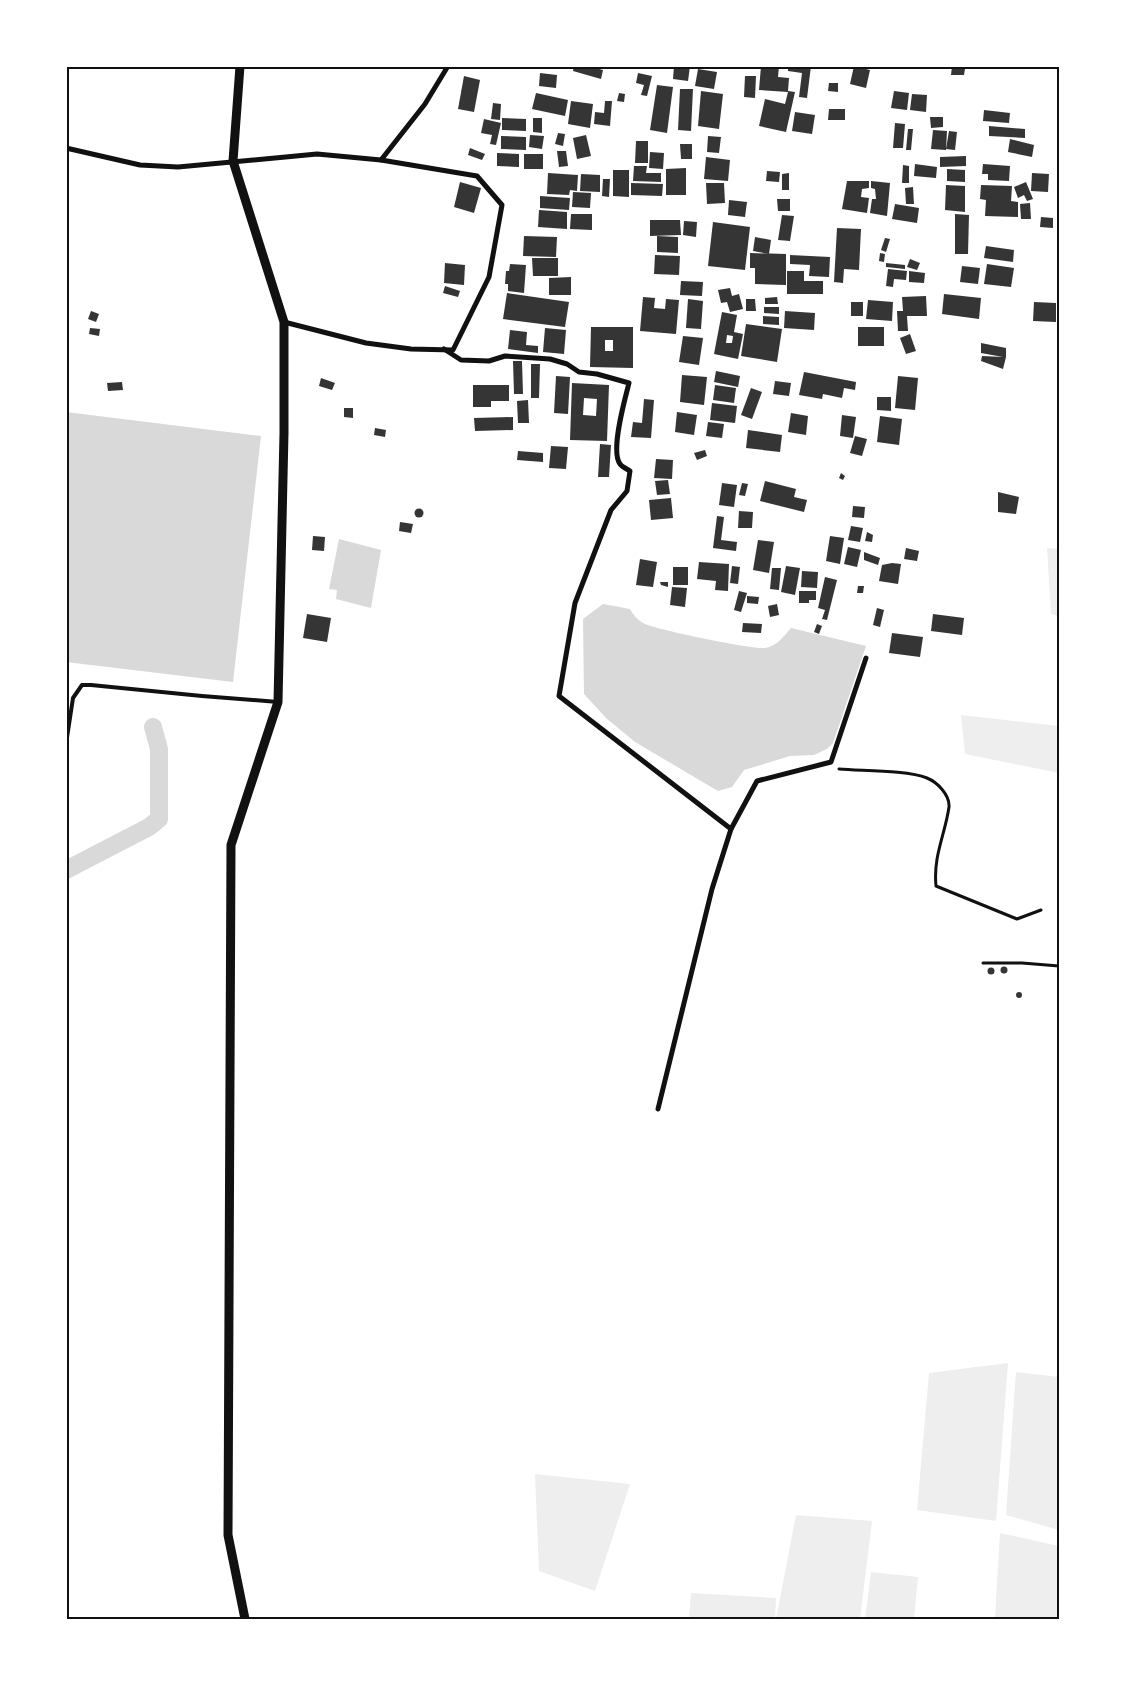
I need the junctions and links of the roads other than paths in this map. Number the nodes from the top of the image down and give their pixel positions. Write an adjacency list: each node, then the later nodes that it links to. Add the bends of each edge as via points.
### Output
1 (240, 66): 5 (street)
2 (448, 66): 4 (street, via 425,104)
3 (66, 148): 5 (street, via 140,165 178,167)
4 (381, 160): 5 (street, via 317,154); 7 (street, via 477,176 502,205 489,277 453,350)
5 (233, 161): 6 (street)
6 (284, 322): 7 (street, via 366,343 411,349); 9 (street)
7 (444, 349): 11 (street, via 461,360 490,362 505,356 550,359 567,364 578,372 629,383 617,454 620,464 630,471 627,491 611,510 575,603 559,696)
8 (866, 658): 11 (street, via 832,762 758,781)
9 (278, 702): 10 (lane, via 82,685 73,698); 13 (street, via 232,845 228,1535)
10 (66, 744)
11 (731, 829): 12 (street, via 712,889)
12 (658, 1109)
13 (246, 1619)

